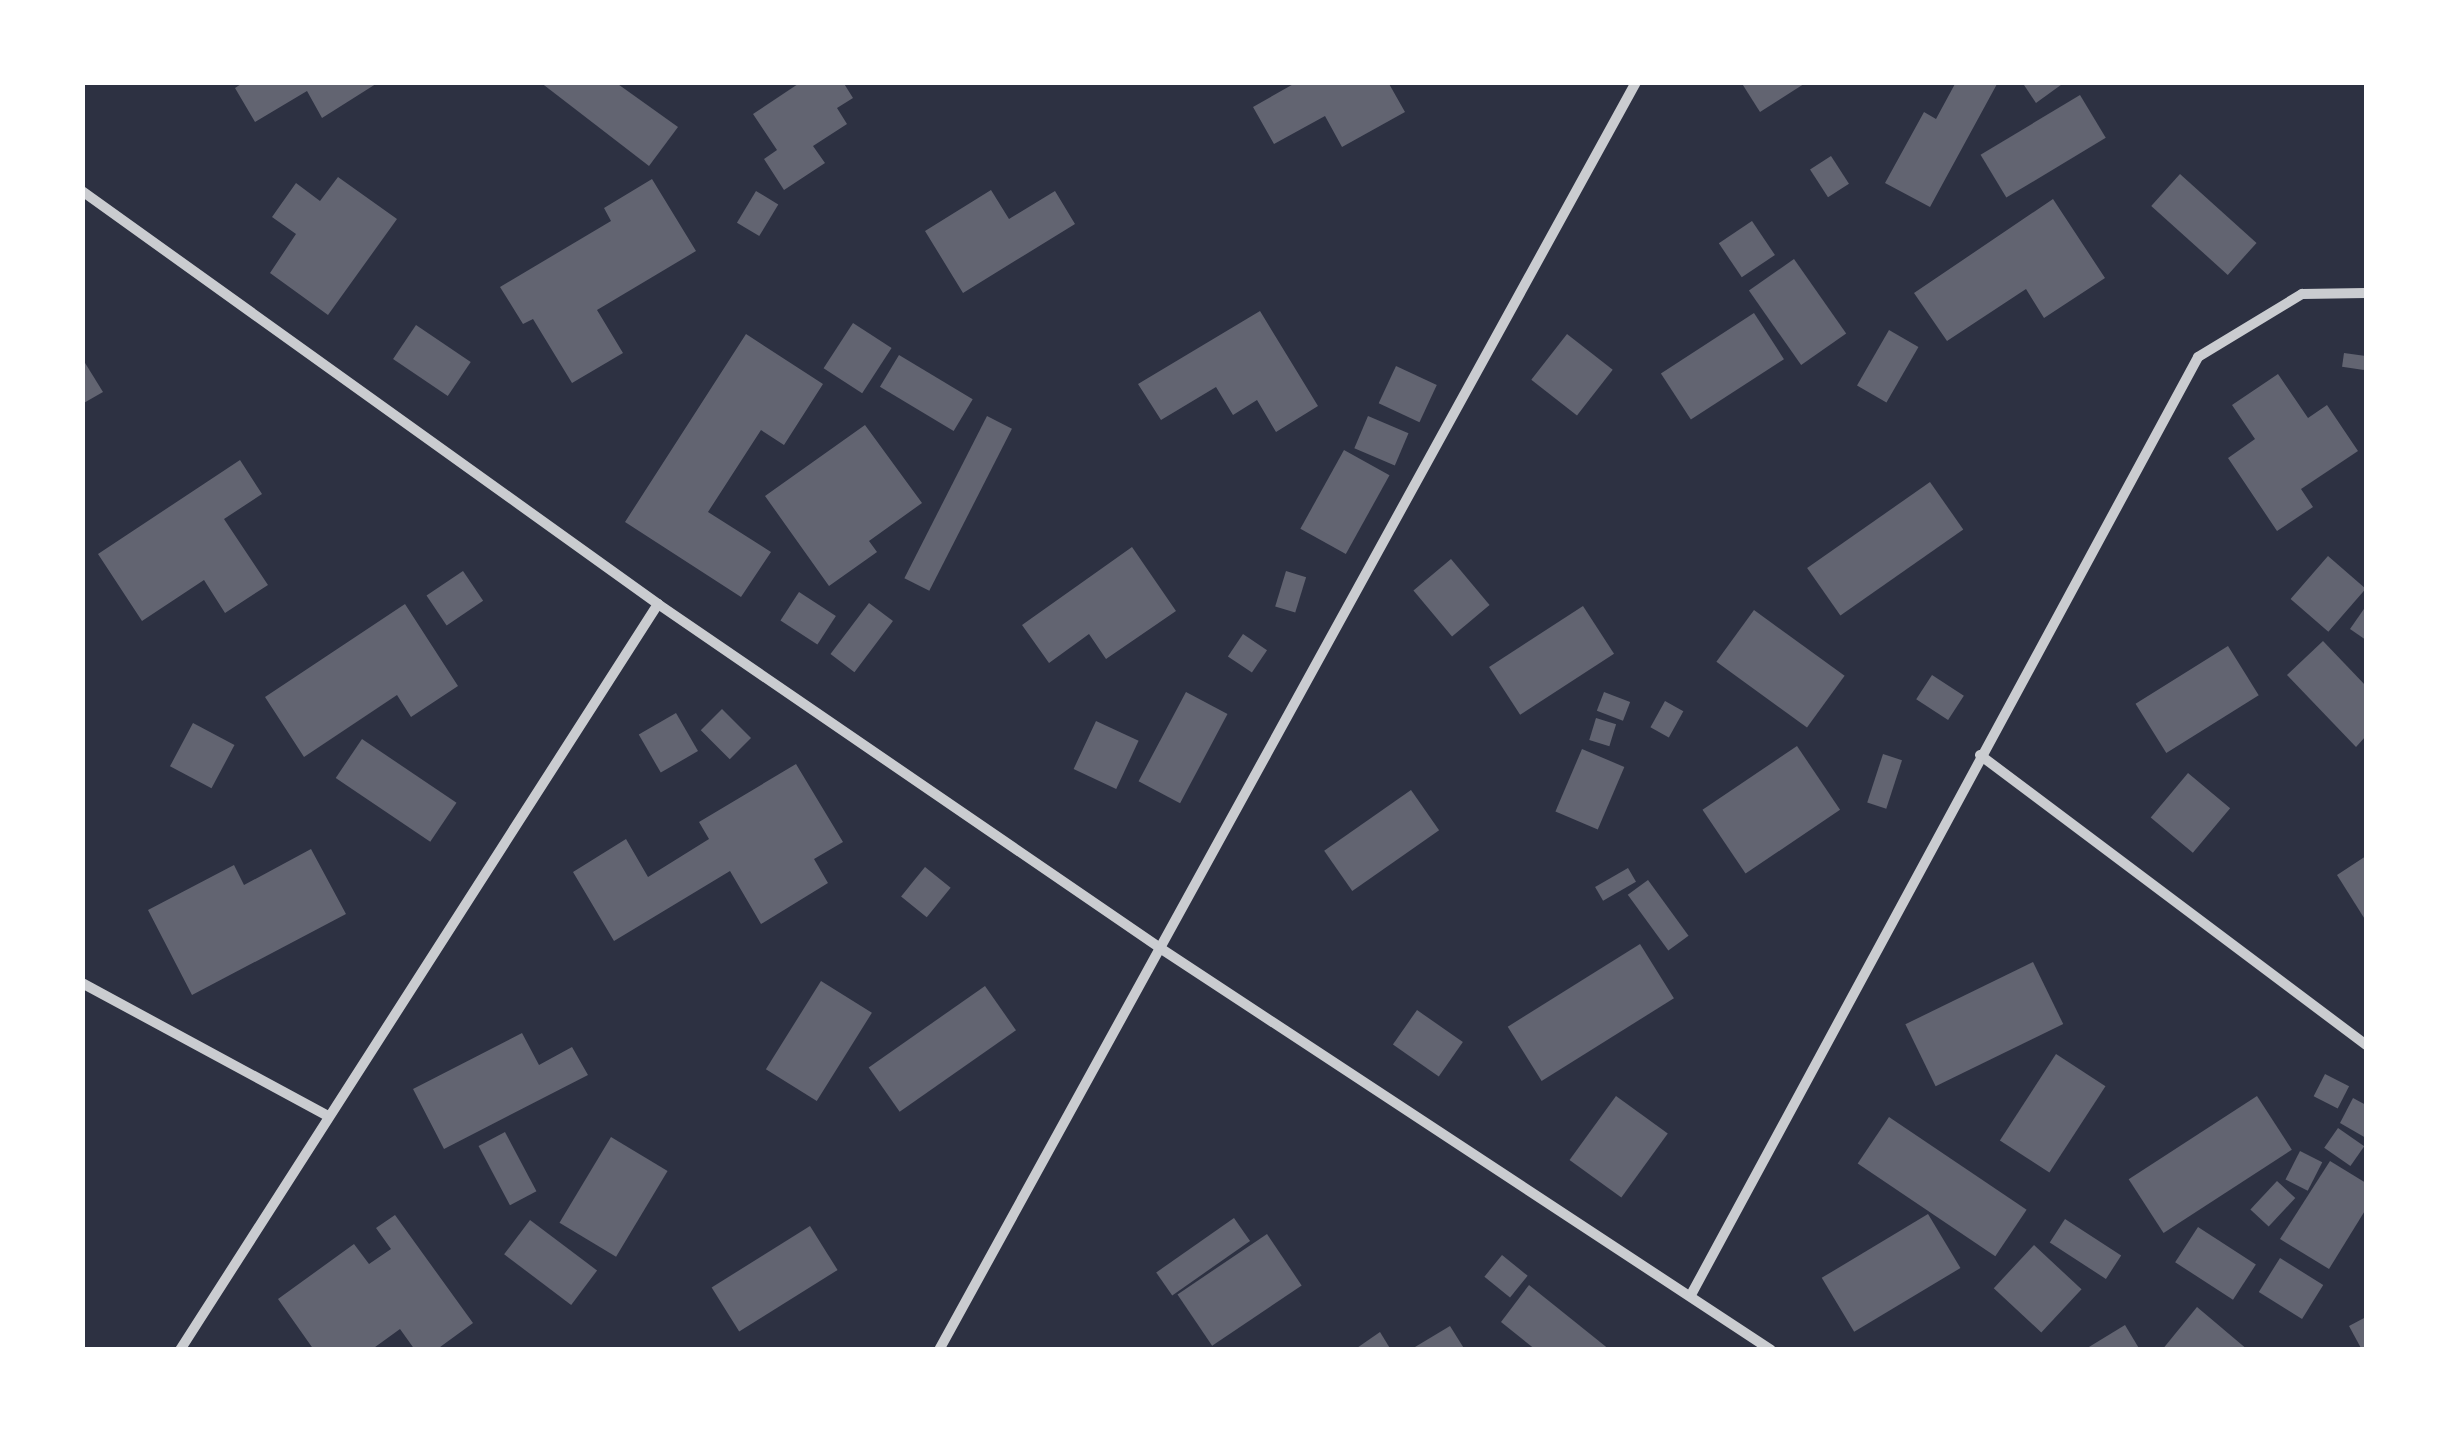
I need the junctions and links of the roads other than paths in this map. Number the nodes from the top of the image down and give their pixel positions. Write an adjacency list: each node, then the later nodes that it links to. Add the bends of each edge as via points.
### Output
1 (1636, 82): 6 (street)
2 (82, 191): 4 (street)
3 (2366, 293): 5 (street, via 2302,294 2198,357)
4 (658, 604): 6 (street); 9 (street)
5 (1980, 755): 8 (street); 10 (street)
6 (1160, 948): 10 (street); 12 (street)
7 (82, 984): 9 (street)
8 (2366, 1045)
9 (326, 1114): 11 (street)
10 (1692, 1293): 13 (street)
11 (180, 1350)
12 (939, 1350)
13 (1771, 1350)

